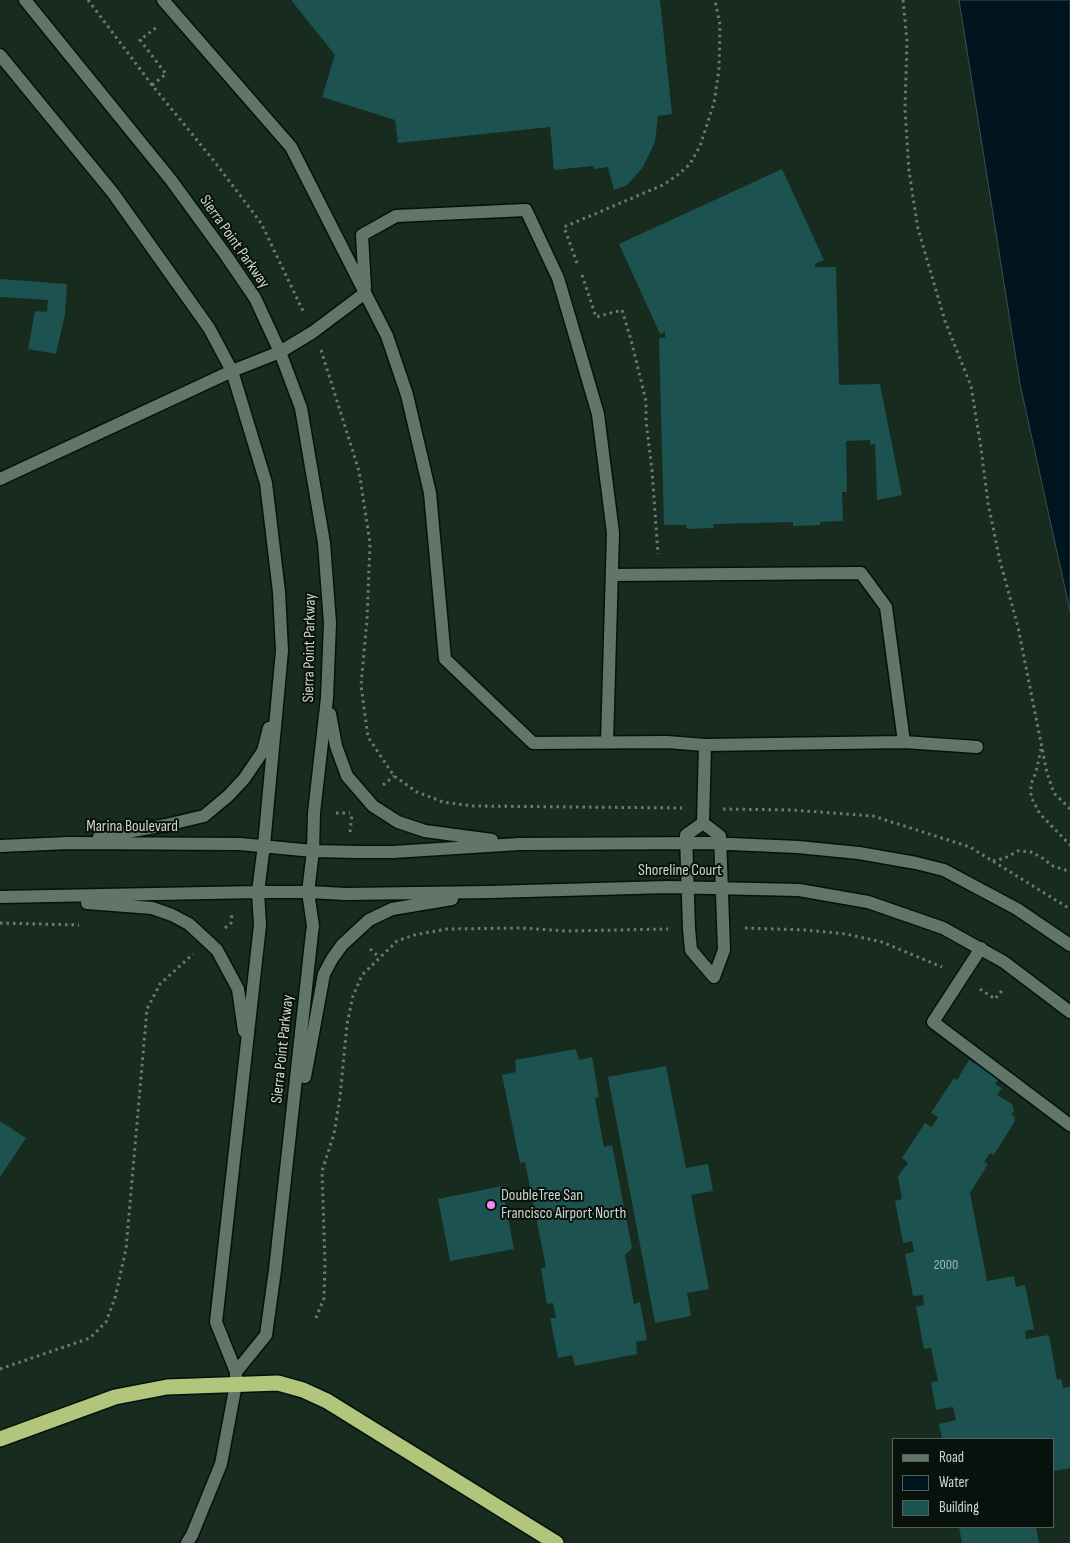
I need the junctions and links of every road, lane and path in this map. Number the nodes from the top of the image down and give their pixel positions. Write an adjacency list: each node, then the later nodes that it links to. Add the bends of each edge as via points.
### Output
1 (25, 0): 11 (street, Sierra Point Parkway, via 226,254 254,298)
2 (163, 0): 10 (street, via 291,147)
3 (715, 0): 8 (path, via 720,40 719,69 714,103 700,146 690,164 663,184 564,227)
4 (903, 0): 21 (path, via 907,41 905,109 909,171 918,229 945,321 971,386 988,503)
5 (161, 24): 7 (path, via 140,40 166,74)
6 (0, 55): 12 (street, Sierra Point Parkway, via 113,193 210,328)
7 (152, 85)
8 (577, 263)
9 (581, 272): 15 (path, via 596,317 622,310 631,340 646,401 655,500)
10 (365, 293): 11 (street); 14 (street, via 362,235 396,216 526,210 558,278 598,414 612,533); 18 (street, via 387,336 407,395 430,493 445,659 533,743)
11 (280, 352): 12 (street); 17 (street, Sierra Point Parkway, via 301,408 324,543 330,623)
12 (232, 371): 13 (street); 16 (street, Sierra Point Parkway, via 266,483 279,592)
13 (0, 479)
14 (612, 575): 15 (street); 18 (street)
15 (657, 575): 19 (street, via 860,573 886,607)
16 (282, 651): 25 (street, via 272,719 263,751 244,780 228,796 204,816); 31 (street, Sierra Point Parkway)
17 (327, 698): 26 (street, via 336,746 347,776 373,806 398,822 425,831); 32 (street, Sierra Point Parkway, via 314,812)
18 (607, 742): 20 (street)
19 (904, 742): 20 (street); 22 (street)
20 (705, 744): 24 (street)
21 (1042, 746): 23 (path, via 1054,793); 29 (path, via 1030,797 1040,814)
22 (977, 747)
23 (1070, 809)
24 (704, 823): 27 (street, via 686,835); 28 (street, via 720,836)
25 (69, 843): 30 (street, Marina Boulevard); 31 (street, Marina Boulevard)
26 (520, 844): 27 (street, Shoreline Court); 32 (street, Shoreline Court, via 393,852)
27 (686, 844): 28 (street, Shoreline Court); 34 (street)
28 (721, 844): 35 (street); 46 (street, Shoreline Court, via 859,853 944,870 1017,909)
29 (1070, 845)
30 (0, 846)
31 (264, 846): 32 (street, Shoreline Court); 36 (street, Sierra Point Parkway)
32 (313, 851): 37 (street, Sierra Point Parkway)
33 (1070, 869): 41 (path, via 1053,866 1031,852 1018,851 992,861)
34 (686, 887): 35 (street, Shoreline Court); 35 (street, via 691,950 714,977 724,950); 38 (street, Shoreline Court)
35 (723, 887): 47 (street, Shoreline Court, via 799,890 868,902 943,928)
36 (258, 892): 37 (street, Shoreline Court); 40 (street); 53 (street, Sierra Point Parkway, via 260,925)
37 (308, 892): 38 (street, Shoreline Court); 55 (street, Sierra Point Parkway, via 313,926)
38 (490, 892): 55 (street, via 392,909 369,920 342,945 324,974 305,1069 299,1120)
39 (0, 897): 40 (street)
40 (15, 897): 53 (street, via 152,908 189,924 217,950 238,989)
41 (1070, 909)
42 (0, 923): 43 (path)
43 (81, 925)
44 (746, 928): 49 (path, via 846,934 882,942)
45 (672, 929): 56 (path, via 447,929 397,941 362,975 347,1024 334,1134 322,1171 324,1298)
46 (1070, 945)
47 (980, 948): 52 (street, Shoreline Court); 54 (street, via 933,1022)
48 (196, 951): 57 (path, via 160,984 146,1010 126,1249 106,1322 90,1338)
49 (946, 969)
50 (975, 985): 51 (path)
51 (995, 999)
52 (1070, 1012)
53 (247, 1047): 58 (street, Sierra Point Parkway, via 216,1322)
54 (1070, 1125)
55 (289, 1142): 58 (street, Sierra Point Parkway, via 266,1335)
56 (316, 1318)
57 (0, 1369)
58 (236, 1378): 59 (highway, via 115,1397); 60 (street, Sierra Point Parkway, via 221,1464); 61 (highway, via 278,1383 328,1401)
59 (0, 1439)
60 (187, 1543)
61 (556, 1543)

